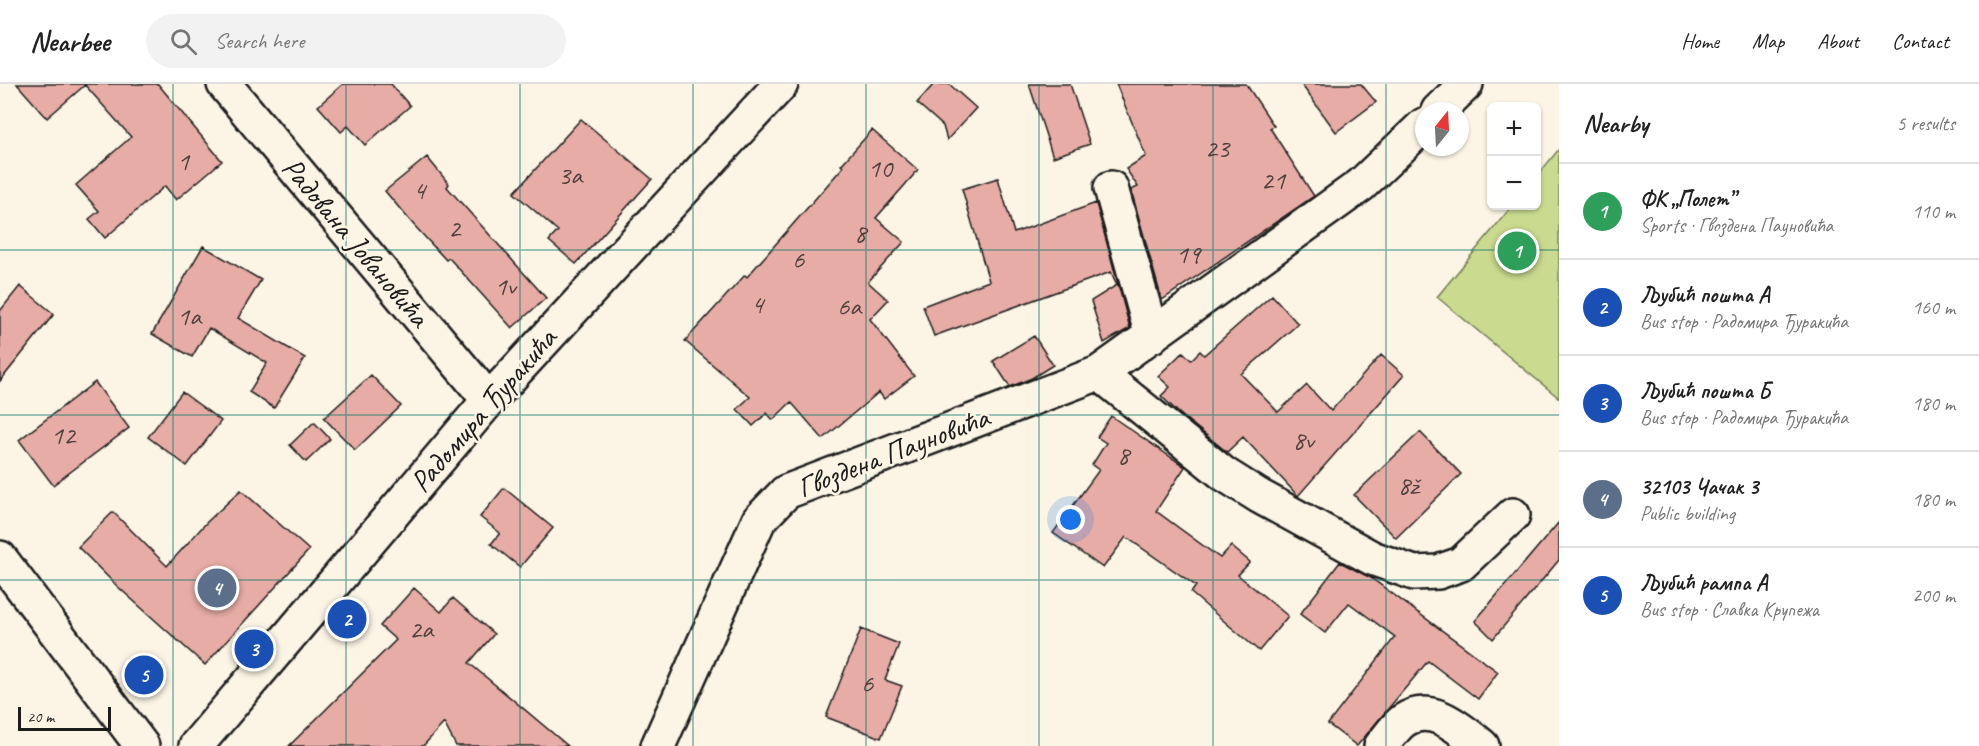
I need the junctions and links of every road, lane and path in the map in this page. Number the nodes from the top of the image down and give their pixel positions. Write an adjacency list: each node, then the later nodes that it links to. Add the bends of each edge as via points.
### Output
1 (224, 84): 9 (street, Радована Јовановића)
2 (781, 84): 9 (street, Радомира Ђуракића)
3 (1466, 84): 4 (street)
4 (1447, 102)
5 (1415, 134): 7 (street, Гвоздена Пауновића, via 1361,186)
6 (1111, 188): 7 (street)
7 (1152, 336): 8 (street, Гвоздена Пауновића)
8 (1100, 373): 10 (street, via 1241,485 1372,558 1414,573 1438,572 1461,564); 14 (street, Гвоздена Пауновића, via 786,492 759,520)
9 (489, 400): 13 (street, Радомира Ђуракића)
10 (1513, 515)
11 (0, 558): 12 (street)
12 (142, 746)
13 (196, 746)
14 (658, 746)
15 (1381, 746): 16 (street, via 1402,721 1431,713 1457,726)
16 (1482, 746)

